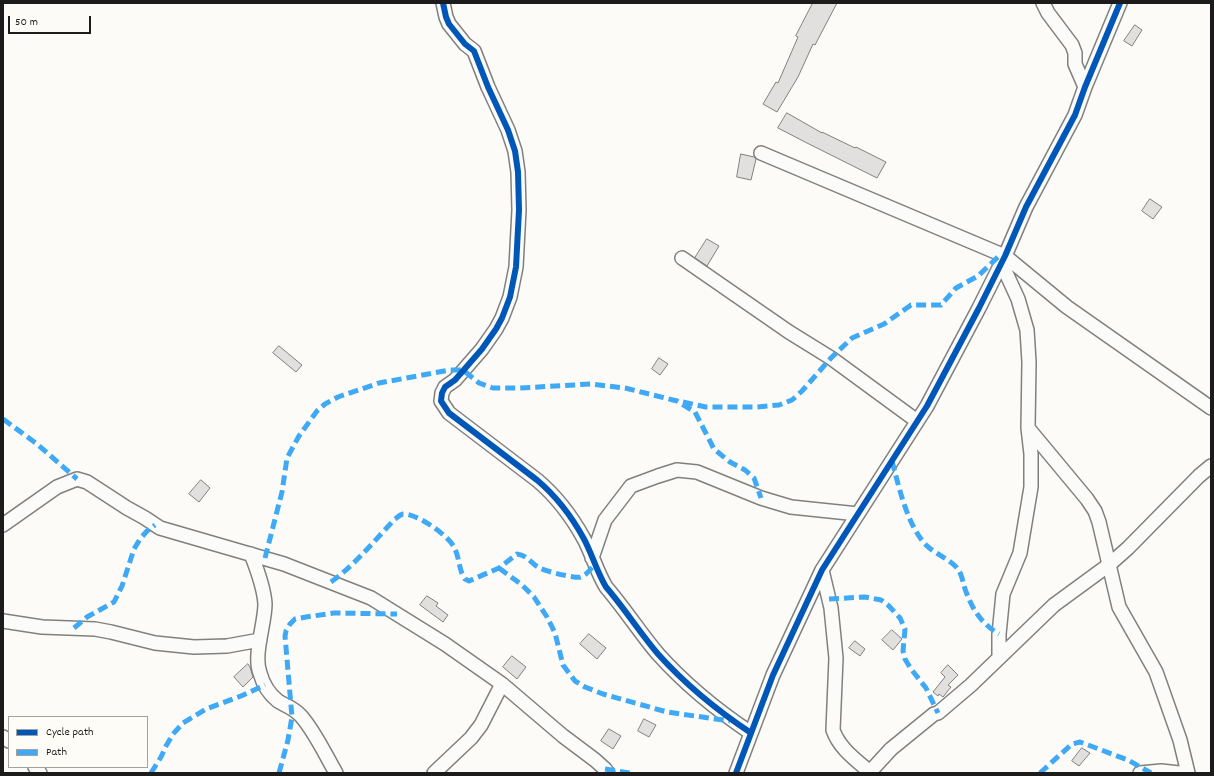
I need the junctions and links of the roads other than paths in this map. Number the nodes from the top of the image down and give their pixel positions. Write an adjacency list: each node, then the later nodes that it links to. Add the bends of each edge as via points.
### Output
1 (443, 3): 15 (street, via 449,24 474,51 508,130 518,172 519,210 516,267 510,297 502,318 482,348 445,387 441,401 449,413 550,491 572,519)
2 (1044, 3): 4 (street, via 1048,13 1072,45)
3 (1120, 3): 4 (street)
4 (1085, 87): 7 (street, via 1075,115 1026,207)
5 (761, 153): 7 (street)
6 (682, 258): 9 (street, via 776,324 831,358)
7 (1003, 259): 8 (street, via 1072,311); 9 (street); 10 (street, via 1027,330)
8 (1211, 408)
9 (917, 422): 12 (street)
10 (1028, 428): 16 (street, via 1095,510); 20 (street, via 1031,487 1020,553 1003,594)
11 (1211, 466): 16 (street)
12 (858, 514): 15 (street, via 791,507 761,498 697,472 677,470 631,486 605,520); 17 (street)
13 (3, 525): 14 (street, via 57,487 77,479 98,488 160,528)
14 (251, 554): 19 (street, via 265,603); 21 (street, via 301,570 371,598 445,644)
15 (592, 558): 22 (street, via 606,587 658,654 691,686)
16 (1110, 564): 20 (street, via 1054,605); 30 (street, via 1119,606 1156,672 1180,740)
17 (822, 570): 22 (street, via 773,675); 27 (street, via 832,616 836,658 832,730 842,747)
18 (3, 621): 19 (street, via 42,627 95,629 155,643 194,647 227,646)
19 (260, 640): 23 (street, via 259,671 270,694 294,708 302,717)
20 (999, 658): 27 (street, via 938,713 891,749)
21 (502, 684): 24 (street, via 474,734); 25 (street)
22 (751, 734): 26 (street)
23 (336, 773)
24 (434, 773)
25 (608, 773)
26 (736, 773)
27 (870, 773)
28 (1140, 773): 29 (street)
29 (1179, 773)
30 (1188, 773)

